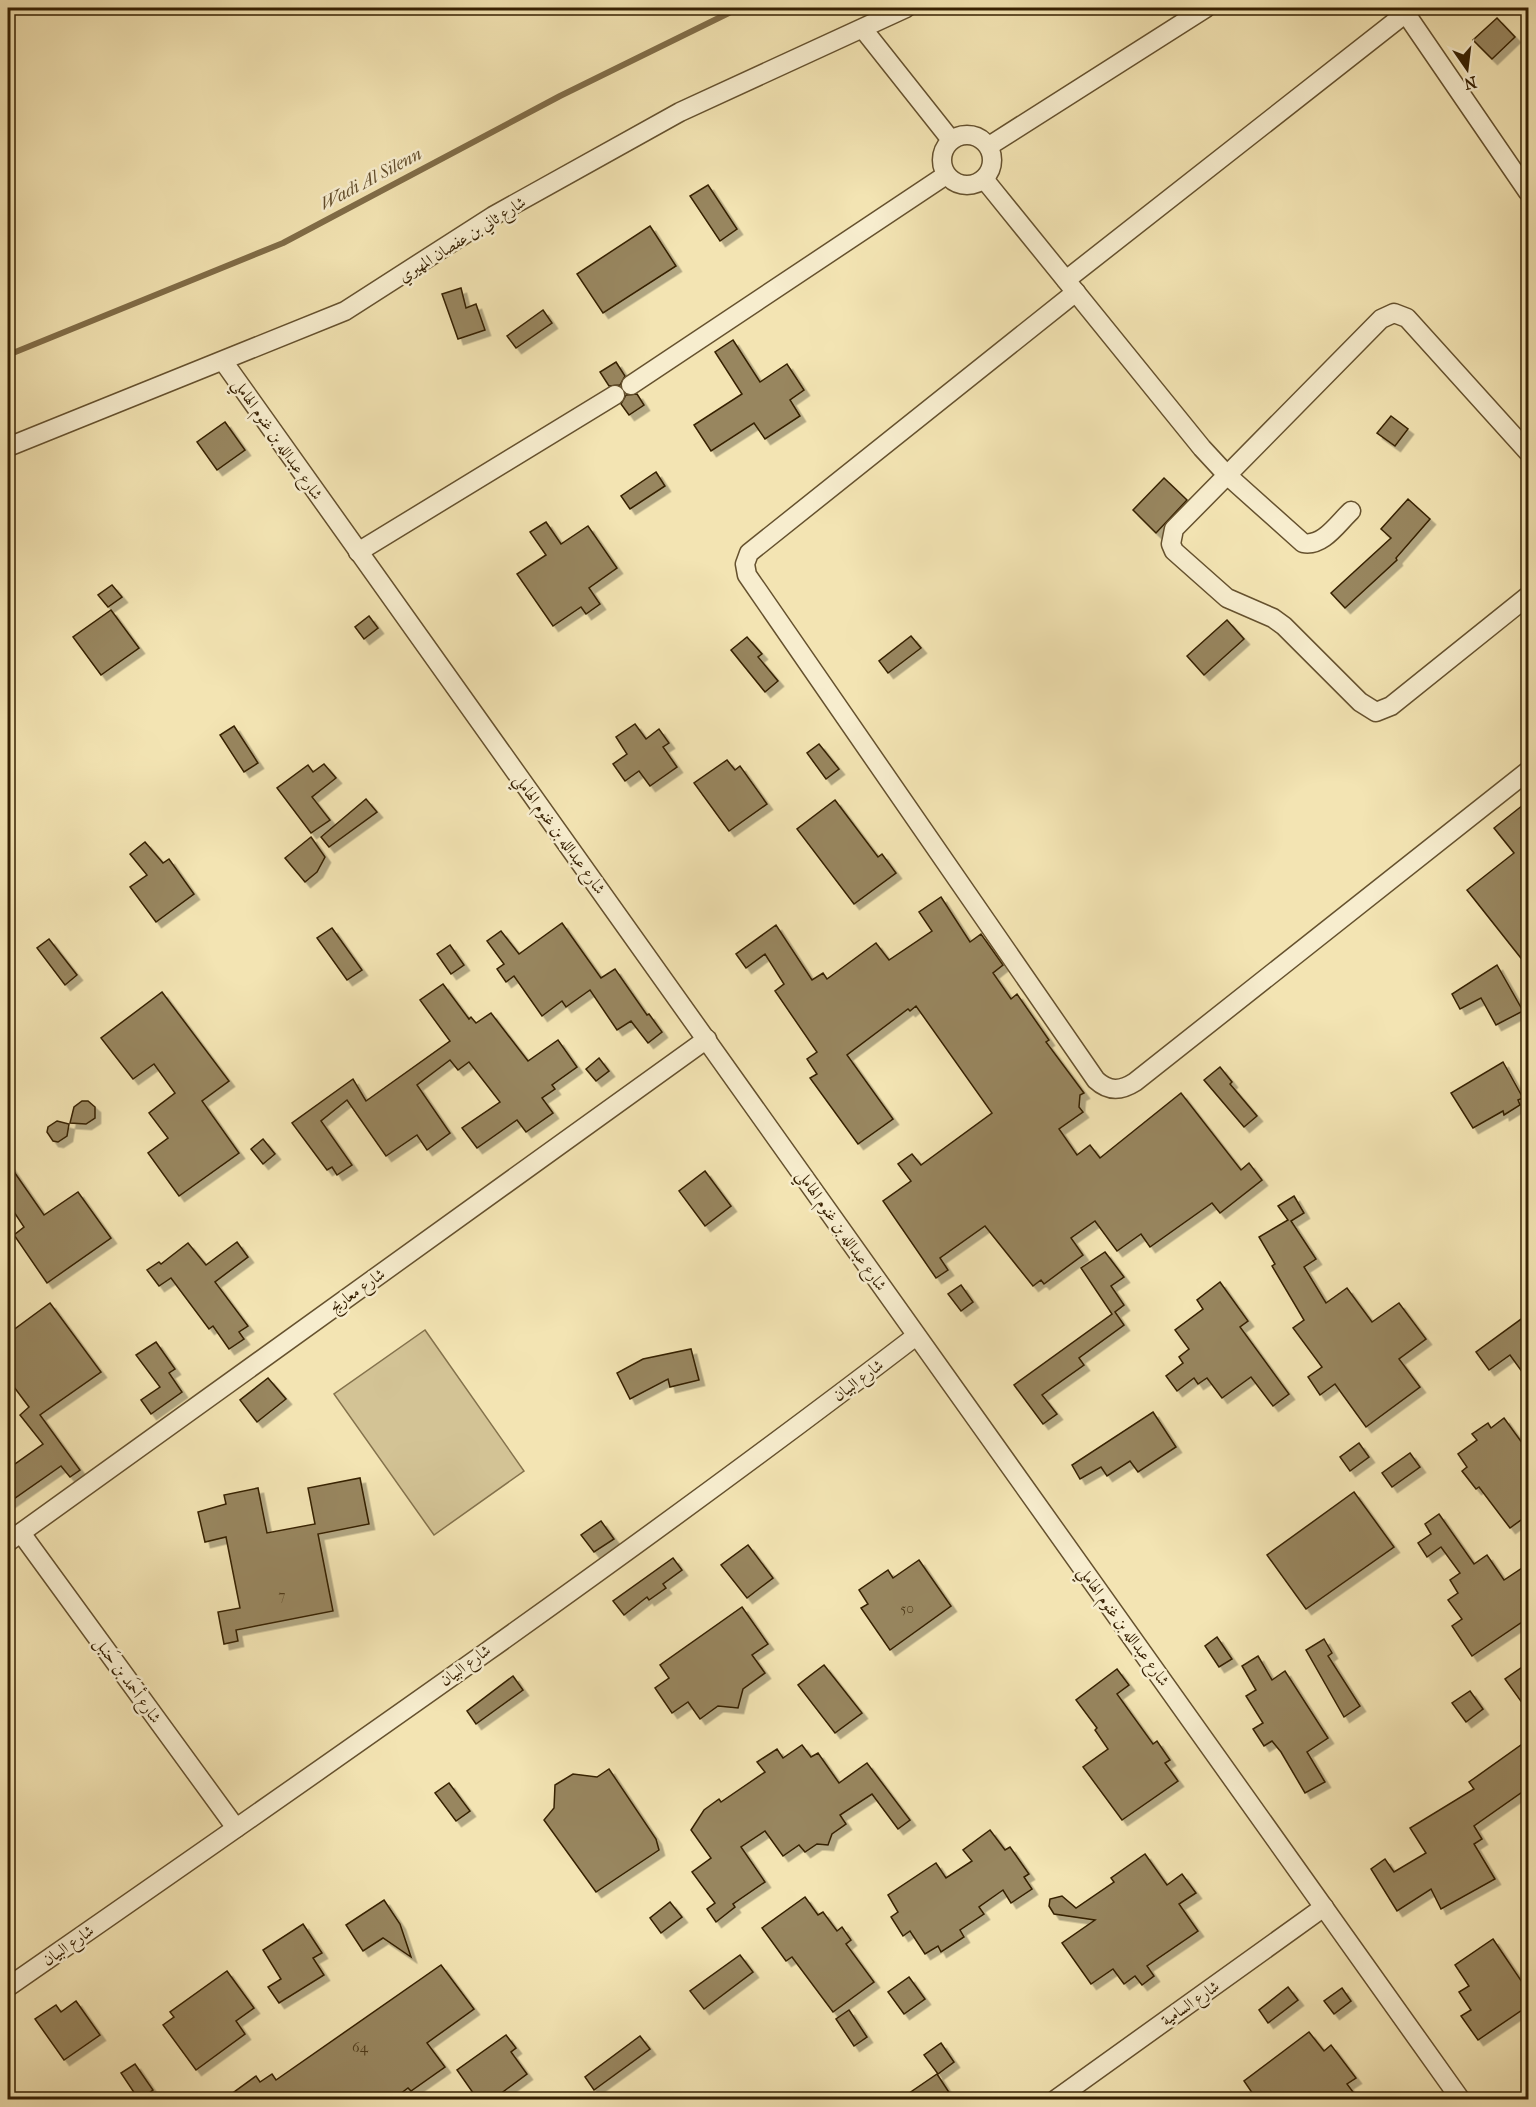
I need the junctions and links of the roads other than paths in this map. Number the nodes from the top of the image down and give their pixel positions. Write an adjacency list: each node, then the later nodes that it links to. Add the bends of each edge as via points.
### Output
1 (906, 8): 4 (street, شارع ثاني بن عفصان المهيري)
2 (1206, 8): 6 (street)
3 (1404, 10): 9 (street); 10 (street)
4 (863, 29): 5 (street); 11 (street, شارع ثاني بن عفصان المهيري, via 680,112 493,216 345,311)
5 (951, 140): 6 (street, via 978,136); 7 (street, via 942,154)
6 (989, 146): 8 (street, via 992,166)
7 (946, 175): 8 (street, via 966,186); 12 (street)
8 (984, 179): 10 (street)
9 (1528, 192)
10 (1071, 286): 16 (street); 20 (street, via 749,554 745,564 747,575 1096,1080 1120,1090 1135,1082)
11 (223, 361): 14 (street, شارع ثاني بن عفصان المهيري); 18 (street, شارع عبدالله بن غنوم الهاملي)
12 (631, 385)
13 (615, 395): 18 (street)
14 (8, 447)
15 (1528, 452): 16 (street, via 1407,318 1394,313 1381,319)
16 (1227, 475): 17 (street, via 1304,543 1322,540); 19 (street, via 1174,529 1174,551 1227,598 1284,626 1369,710 1377,712 1390,706)
17 (1351, 511)
18 (358, 552): 21 (street, شارع عبدالله بن غنوم الهاملي)
19 (1528, 596)
20 (1528, 771)
21 (707, 1039): 22 (street, شارع عبدالله بن غنوم الهاملي); 23 (street, شارع معاريج)
22 (916, 1336): 24 (street, شارع البيان); 25 (street, شارع عبدالله بن غنوم الهاملي)
23 (14, 1537): 24 (street, شارع أحمَد بن حَنبل)
24 (236, 1828): 26 (street, شارع البيان)
25 (1324, 1908): 27 (street, شارع السامية); 28 (street, شارع عبدالله بن غنوم الهاملي)
26 (8, 1987)
27 (1055, 2100)
28 (1461, 2100)

